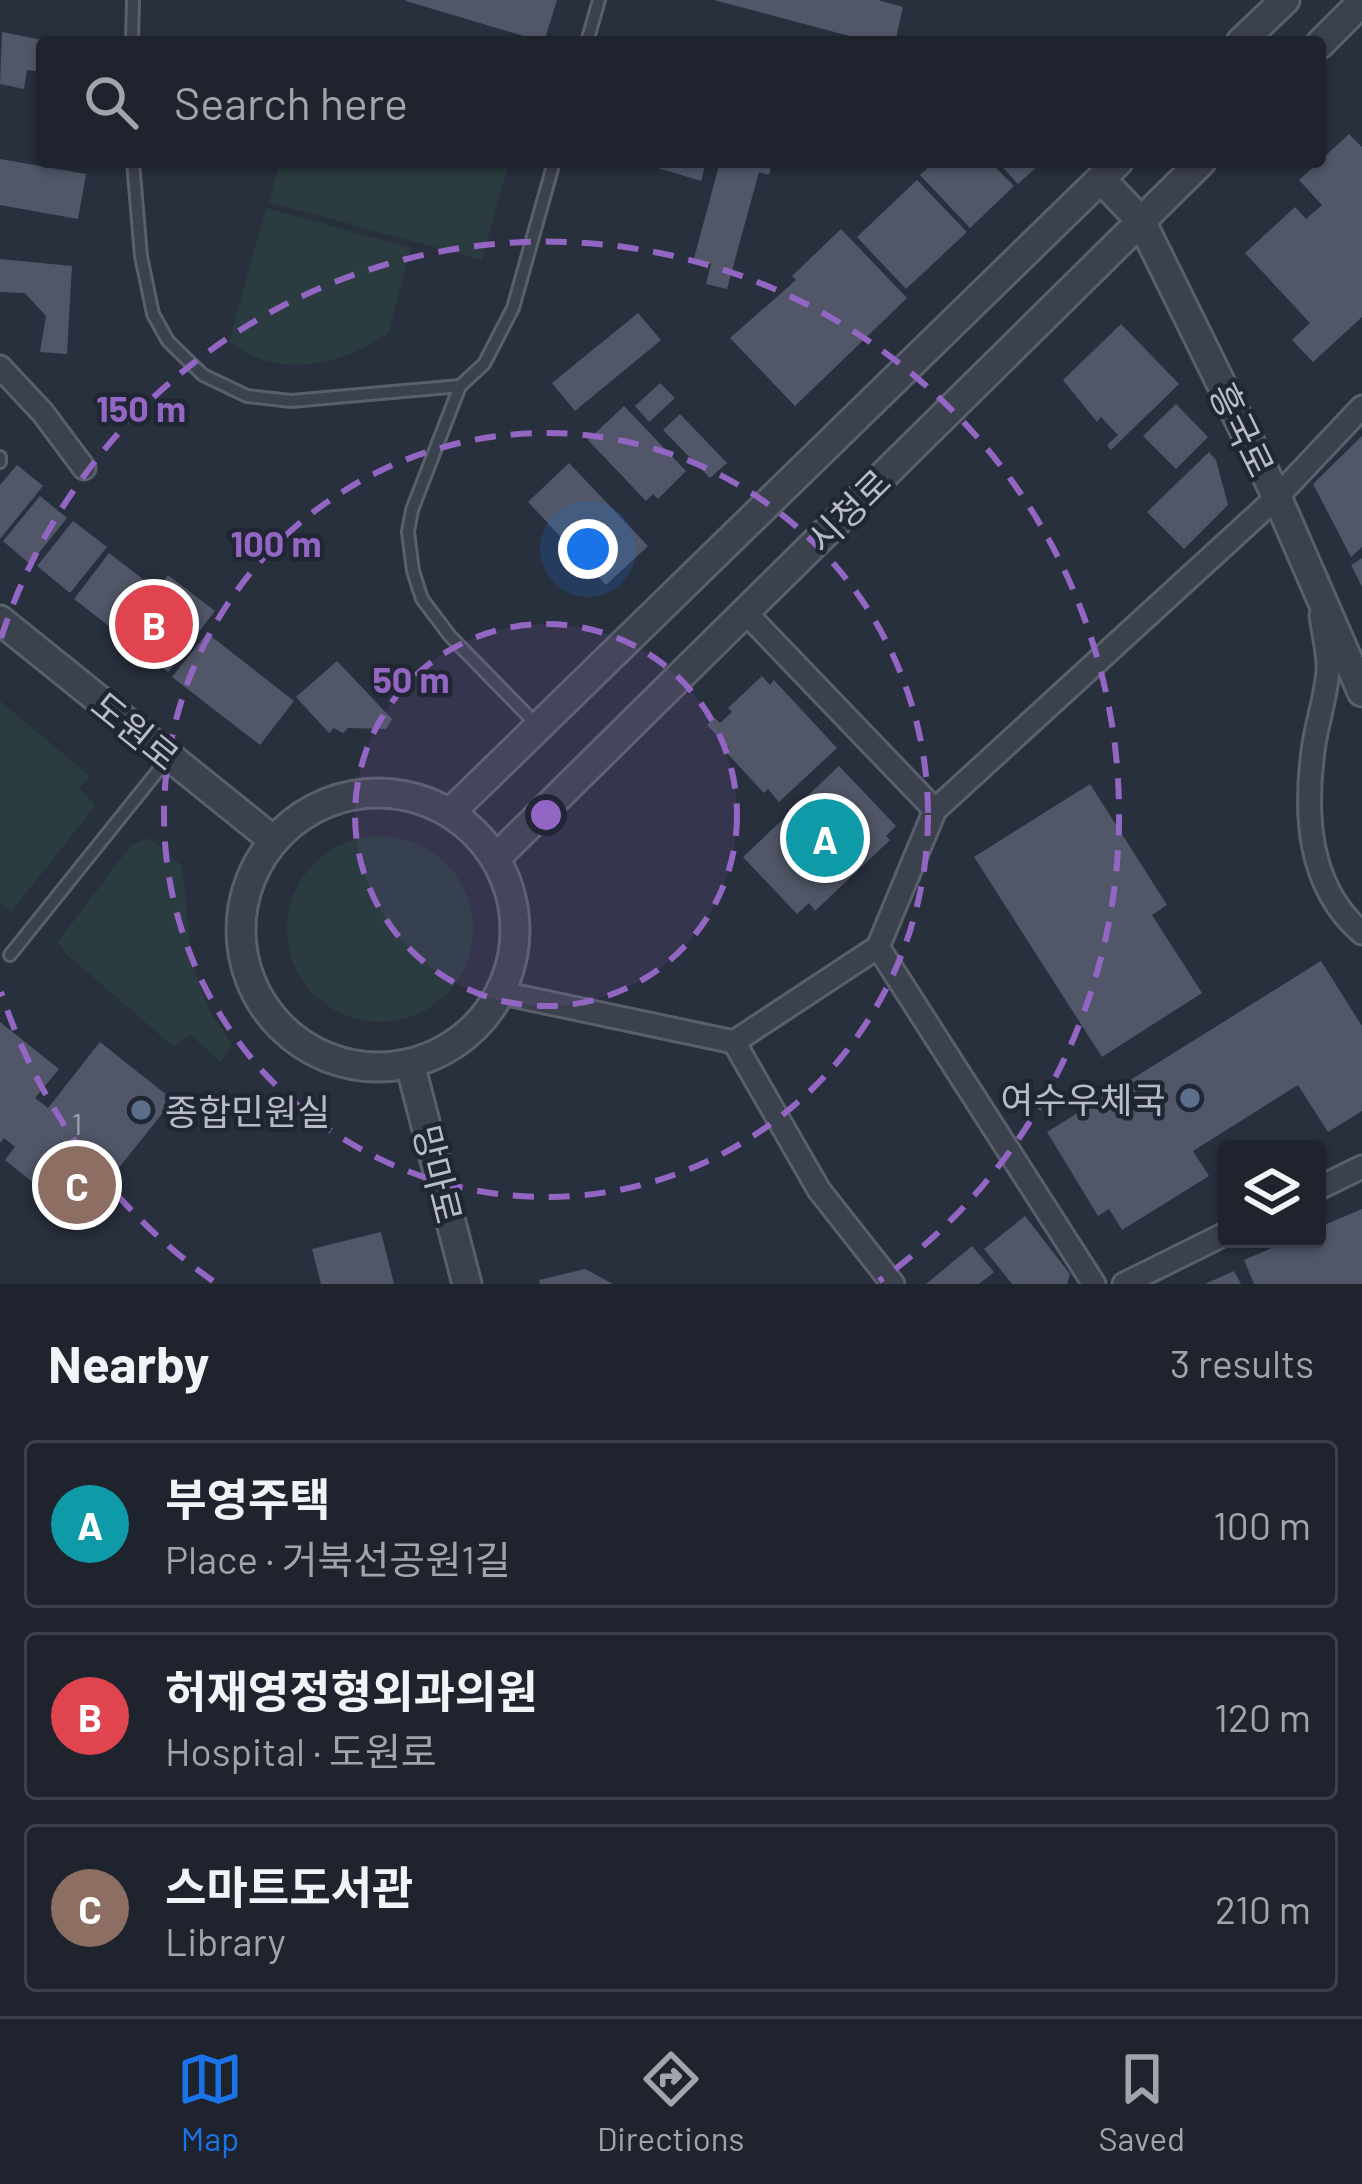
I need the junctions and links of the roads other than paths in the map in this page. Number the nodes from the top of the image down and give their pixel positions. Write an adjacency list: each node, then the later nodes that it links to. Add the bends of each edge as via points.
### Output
1 (133, 0): 5 (lane)
2 (599, 0): 6 (lane)
3 (1285, 0): 7 (street)
4 (1362, 2): 8 (street)
5 (132, 36)
6 (589, 36)
7 (1247, 36)
8 (1326, 38)
9 (134, 168): 15 (lane, via 153,314 203,375 247,396 291,401)
10 (552, 168): 15 (lane, via 513,308 484,364)
11 (1195, 168): 13 (street, 시청로)
12 (1110, 171): 13 (street, 흥국로); 23 (street, 시청로)
13 (1141, 221): 18 (street, 흥국로); 20 (street, 시청로)
14 (0, 368): 17 (street)
15 (460, 386): 23 (lane, via 409,521 412,571 440,624)
16 (1362, 407): 18 (street)
17 (84, 468)
18 (1277, 496): 19 (street, 흥국로); 25 (street)
19 (1318, 597): 22 (street, 흥국로); 29 (street, via 1328,669 1309,794 1313,841 1323,886)
20 (745, 612): 25 (street); 28 (street, 시청로)
21 (0, 620): 24 (street, 도원로)
22 (1362, 692)
23 (538, 726): 26 (street, 시청로)
24 (169, 757): 27 (street, 도원로); 31 (lane)
25 (935, 810): 30 (street)
26 (451, 812): 27 (street, via 405,795 356,793 311,810); 28 (street)
27 (273, 840): 34 (street, via 254,869 242,919 247,971 261,1002 321,1055 364,1067)
28 (496, 858): 32 (street, via 517,925)
29 (1362, 933)
30 (878, 946): 33 (street); 40 (street)
31 (10, 955)
32 (502, 993): 33 (street); 34 (street, via 462,1040)
33 (734, 1042): 39 (street, via 819,1190)
34 (410, 1064): 38 (street, 망마로)
35 (1362, 1168): 36 (street)
36 (1326, 1186)
37 (1218, 1238): 41 (street)
38 (467, 1284)
39 (893, 1284)
40 (1094, 1284)
41 (1124, 1284)

